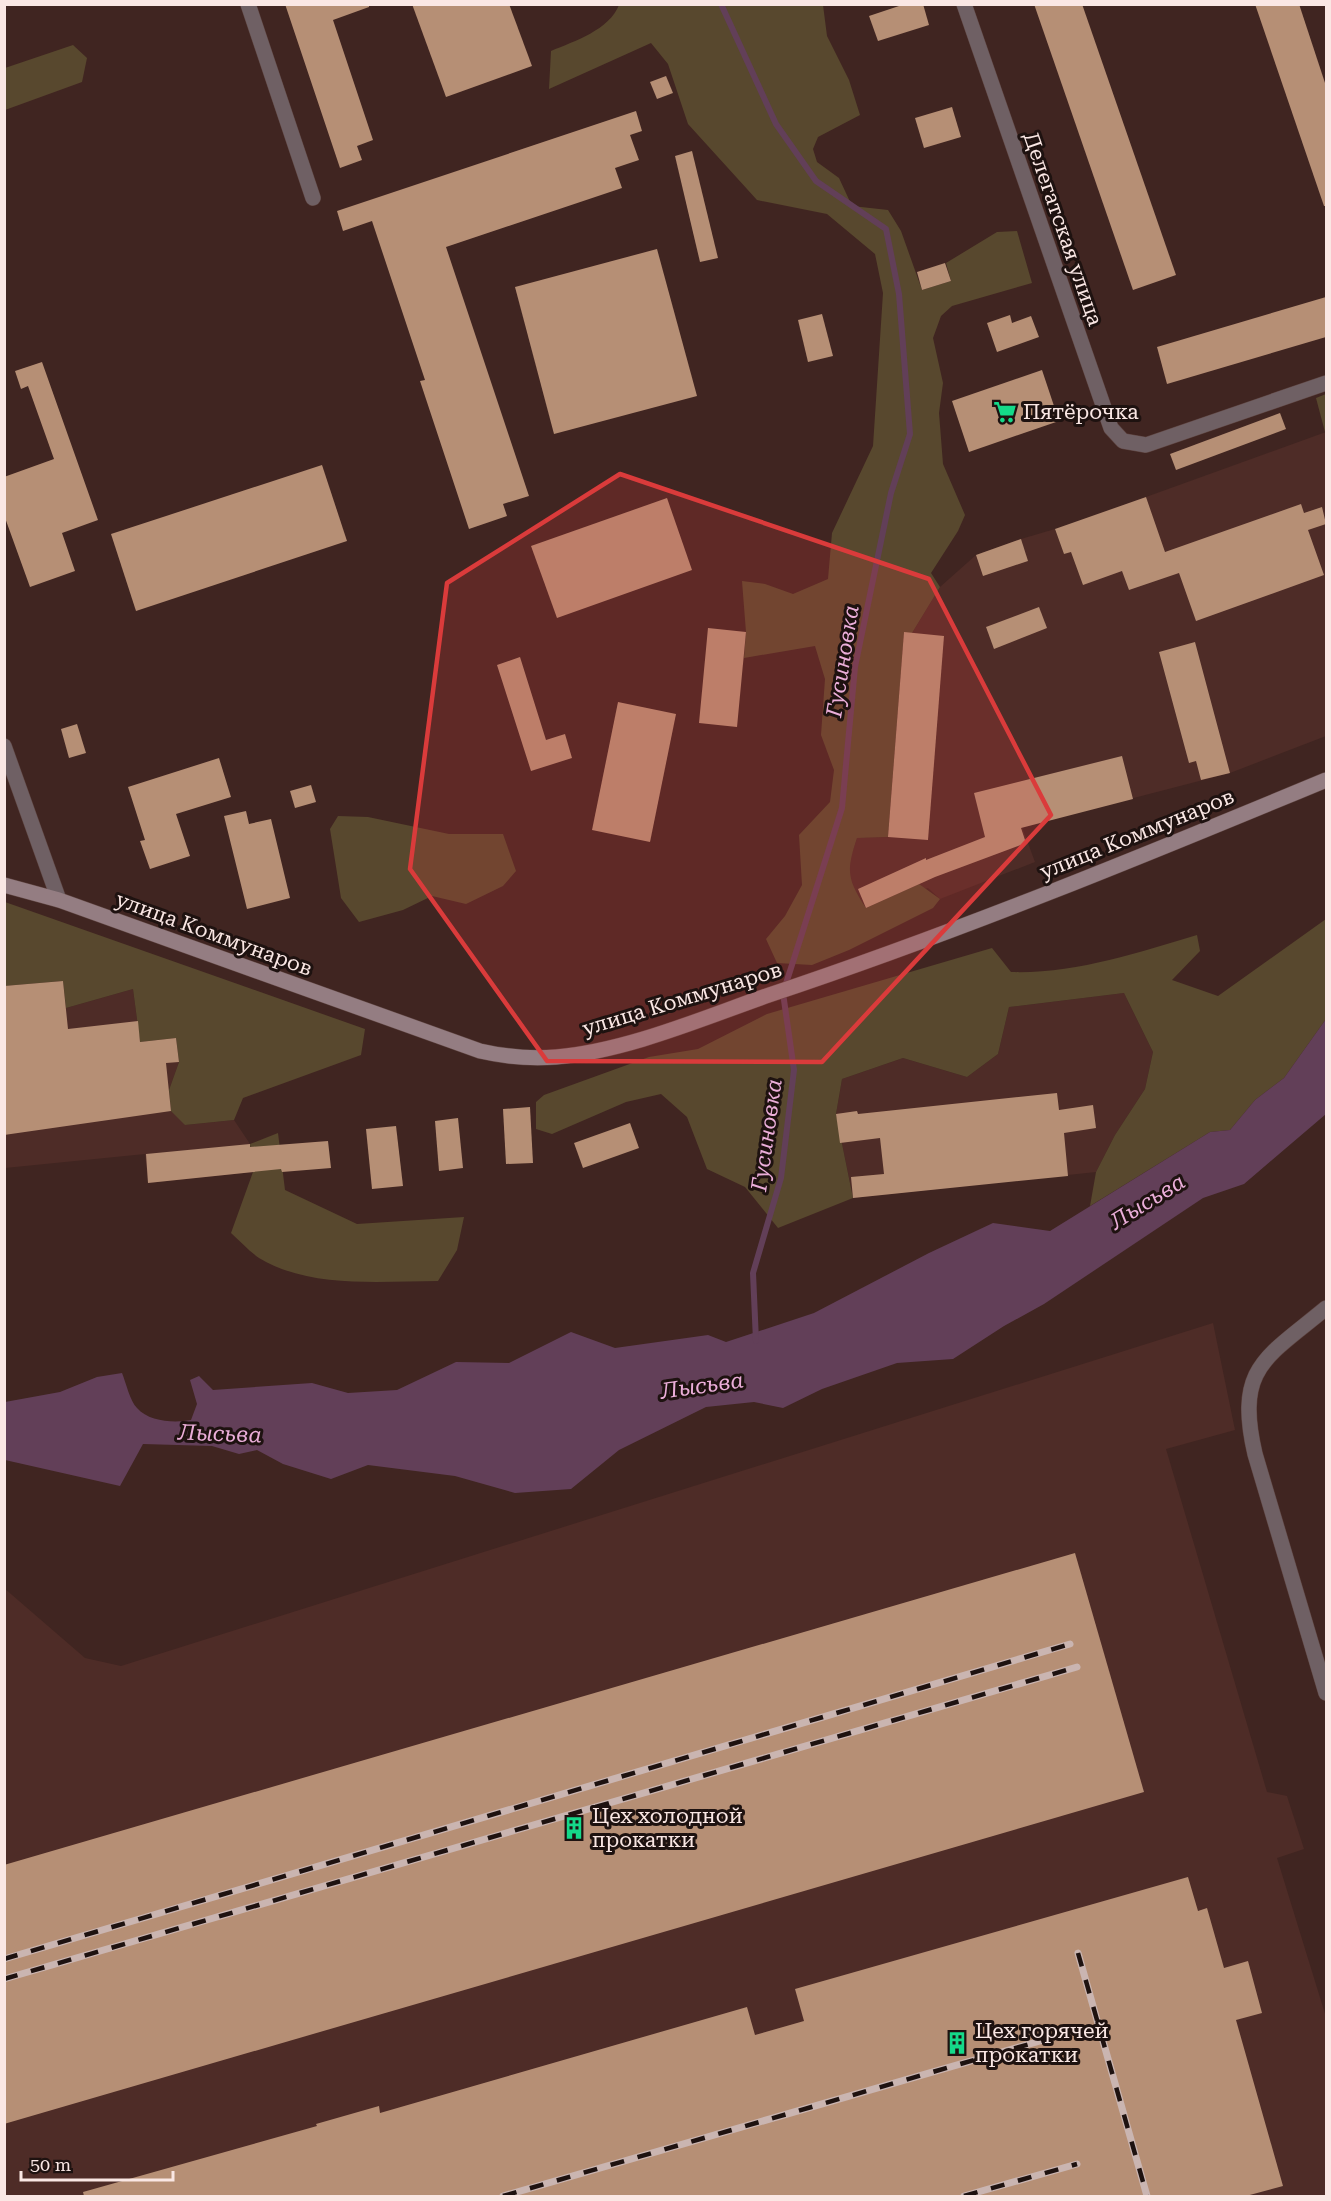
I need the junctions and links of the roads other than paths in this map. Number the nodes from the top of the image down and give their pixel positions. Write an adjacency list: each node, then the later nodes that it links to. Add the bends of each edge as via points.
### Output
1 (248, 4): 3 (street)
2 (964, 4): 4 (street, Делегатская улица, via 1111,428 1123,441 1146,445)
3 (314, 198)
4 (1326, 383)
5 (4, 746): 8 (street)
6 (1326, 780): 8 (main road, улица Коммунаров, via 847,969 613,1046 558,1057 513,1058 480,1051)
7 (4, 885): 8 (main road, улица Коммунаров)
8 (59, 900)
9 (1326, 1308): 10 (street, via 1260,1364 1252,1380 1249,1406 1255,1454)
10 (1326, 1693)

